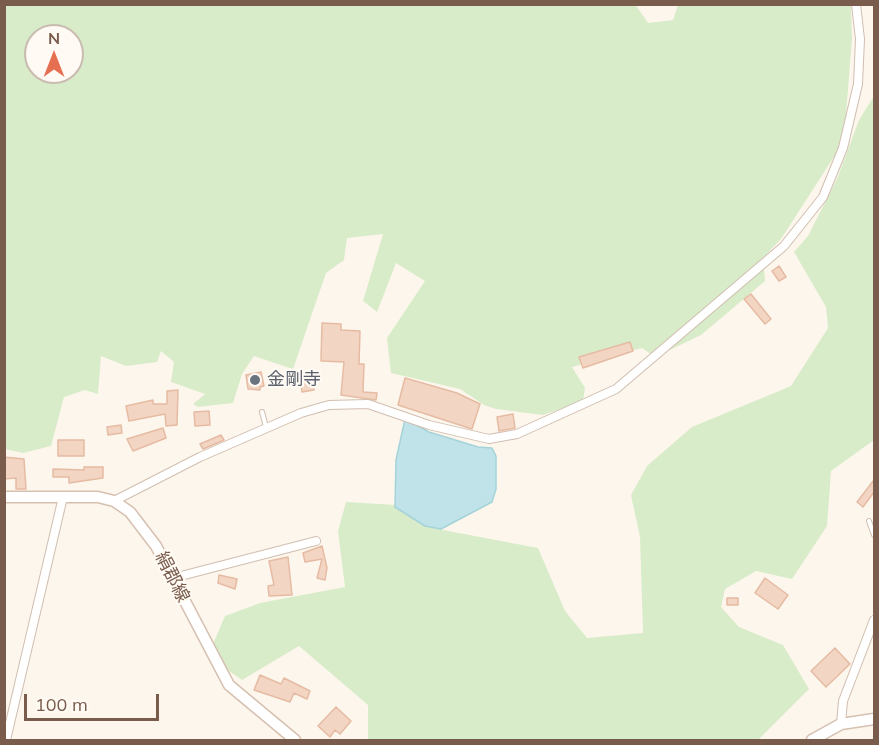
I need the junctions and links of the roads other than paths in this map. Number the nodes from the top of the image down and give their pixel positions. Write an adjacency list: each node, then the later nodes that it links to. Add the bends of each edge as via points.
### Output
1 (856, 4): 3 (street, via 860,39 858,84 843,148 823,197 784,246 616,389 517,434 489,439 356,402 302,413)
2 (262, 412): 3 (lane)
3 (266, 428): 6 (street)
4 (4, 497): 5 (main road)
5 (63, 497): 6 (main road); 14 (street)
6 (114, 501): 10 (main road, 絹郡線, via 143,526)
7 (869, 521): 8 (lane)
8 (874, 535)
9 (316, 541): 10 (street)
10 (173, 578): 15 (main road, 絹郡線, via 229,685)
11 (874, 620): 13 (street, via 843,701)
12 (874, 719): 13 (main road)
13 (841, 724): 16 (main road)
14 (6, 741)
15 (294, 741)
16 (812, 741)

